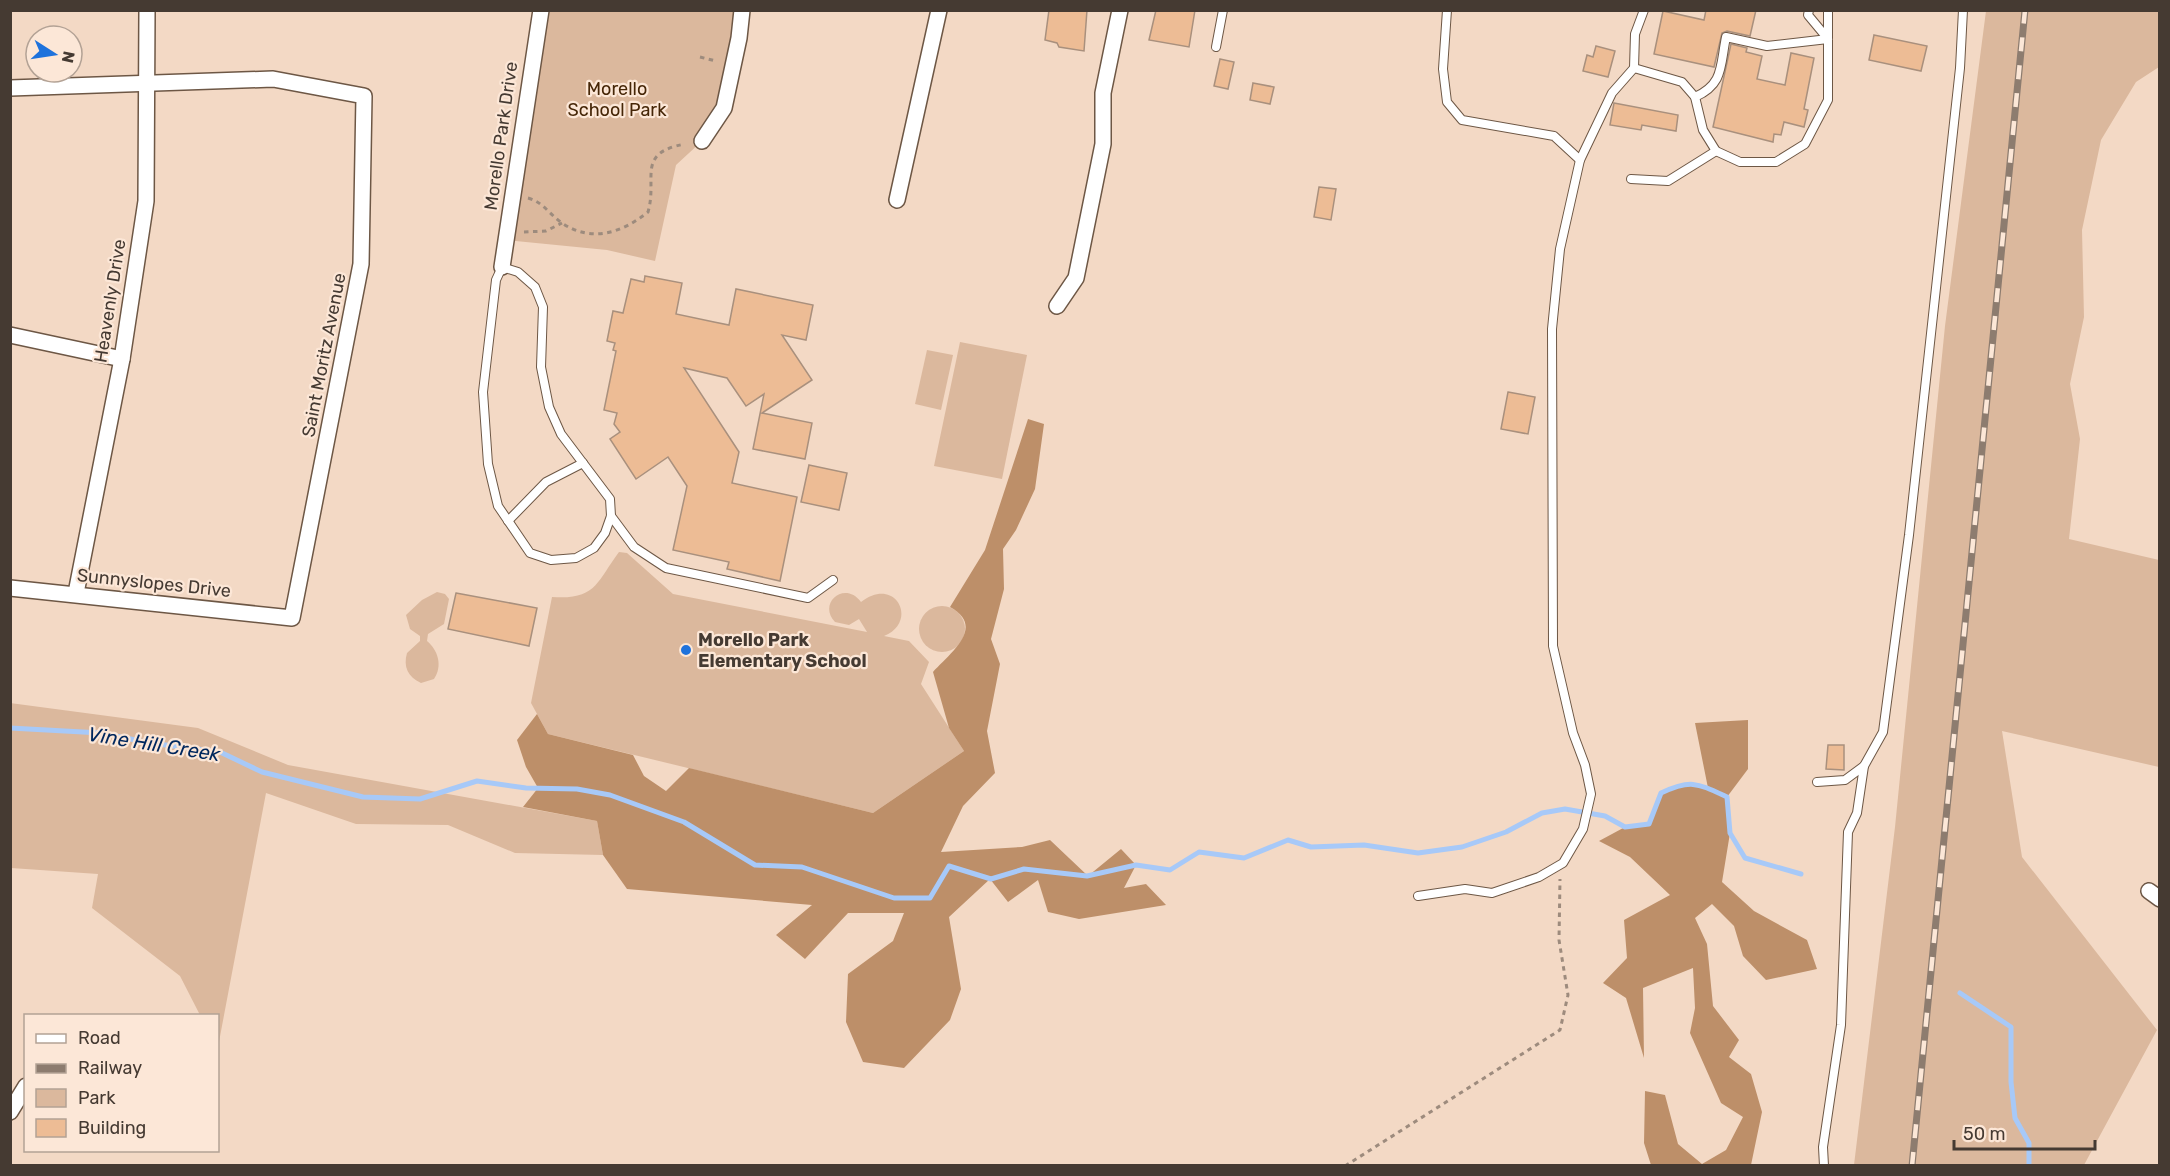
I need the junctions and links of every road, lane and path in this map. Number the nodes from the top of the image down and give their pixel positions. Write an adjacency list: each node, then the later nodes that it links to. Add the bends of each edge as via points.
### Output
1 (147, 10): 15 (street, Heavenly Drive)
2 (541, 10): 22 (street, Morello Park Drive)
3 (742, 10): 18 (street, via 724,108)
4 (939, 10): 23 (street)
5 (1120, 10): 27 (street, via 1103,93 1103,144 1076,278)
6 (1223, 10): 13 (lane)
7 (1447, 10): 20 (lane, via 1443,69 1447,102 1462,120 1554,136)
8 (1644, 10): 14 (lane, via 1635,34)
9 (1809, 10): 12 (lane, via 1808,15)
10 (1828, 10): 12 (lane)
11 (1963, 10): 37 (lane, via 1960,68 1892,673 1883,732)
12 (1828, 39): 17 (lane, via 1767,46 1726,37 1711,90); 19 (lane, via 1828,100 1805,144 1776,162 1740,162)
13 (1216, 47)
14 (1634, 68): 17 (lane, via 1682,82); 20 (lane, via 1612,93)
15 (147, 84): 16 (street); 29 (street, Heavenly Drive, via 146,201); 36 (street, Saint Moritz Avenue, via 273,79 364,96 361,264)
16 (10, 88)
17 (1695, 97): 19 (lane, via 1703,130)
18 (702, 141): 24 (path, via 666,147 657,154 649,176 648,212 639,219 600,236)
19 (1716, 151): 21 (lane, via 1668,181)
20 (1580, 160): 39 (lane, via 1560,249 1552,329 1553,646 1572,733 1591,794 1583,829)
21 (1631, 179)
22 (513, 195): 24 (path, via 537,201); 25 (street, Morello Park Drive)
23 (897, 200)
24 (562, 223): 25 (path, via 537,232)
25 (508, 228): 26 (street, Morello Park Drive)
26 (502, 267): 30 (lane, via 518,272 535,287 543,307 541,367 549,407 561,434); 32 (lane, via 496,280 483,392 488,464 498,506)
27 (1057, 306)
28 (10, 335): 29 (street)
29 (122, 359): 35 (street, Heavenly Drive)
30 (583, 464): 31 (lane, via 610,499); 32 (lane, via 546,482)
31 (611, 516): 32 (lane, via 594,548 576,558 551,560 530,553); 33 (lane, via 634,547 666,568 808,598)
32 (508, 521)
33 (833, 580)
34 (10, 588): 35 (street, Sunnyslopes Drive)
35 (76, 593): 36 (street, Sunnyslopes Drive)
36 (292, 618)
37 (1864, 766): 38 (lane, via 1845,780); 44 (lane, via 1857,813 1848,832 1841,1025 1823,1147)
38 (1817, 782)
39 (1560, 865): 40 (lane, via 1539,877 1492,893 1465,889); 43 (path, via 1559,940 1568,995 1560,1030)
40 (1418, 896)
41 (24, 1089): 42 (street)
42 (10, 1112)
43 (1345, 1166)
44 (1824, 1166)

